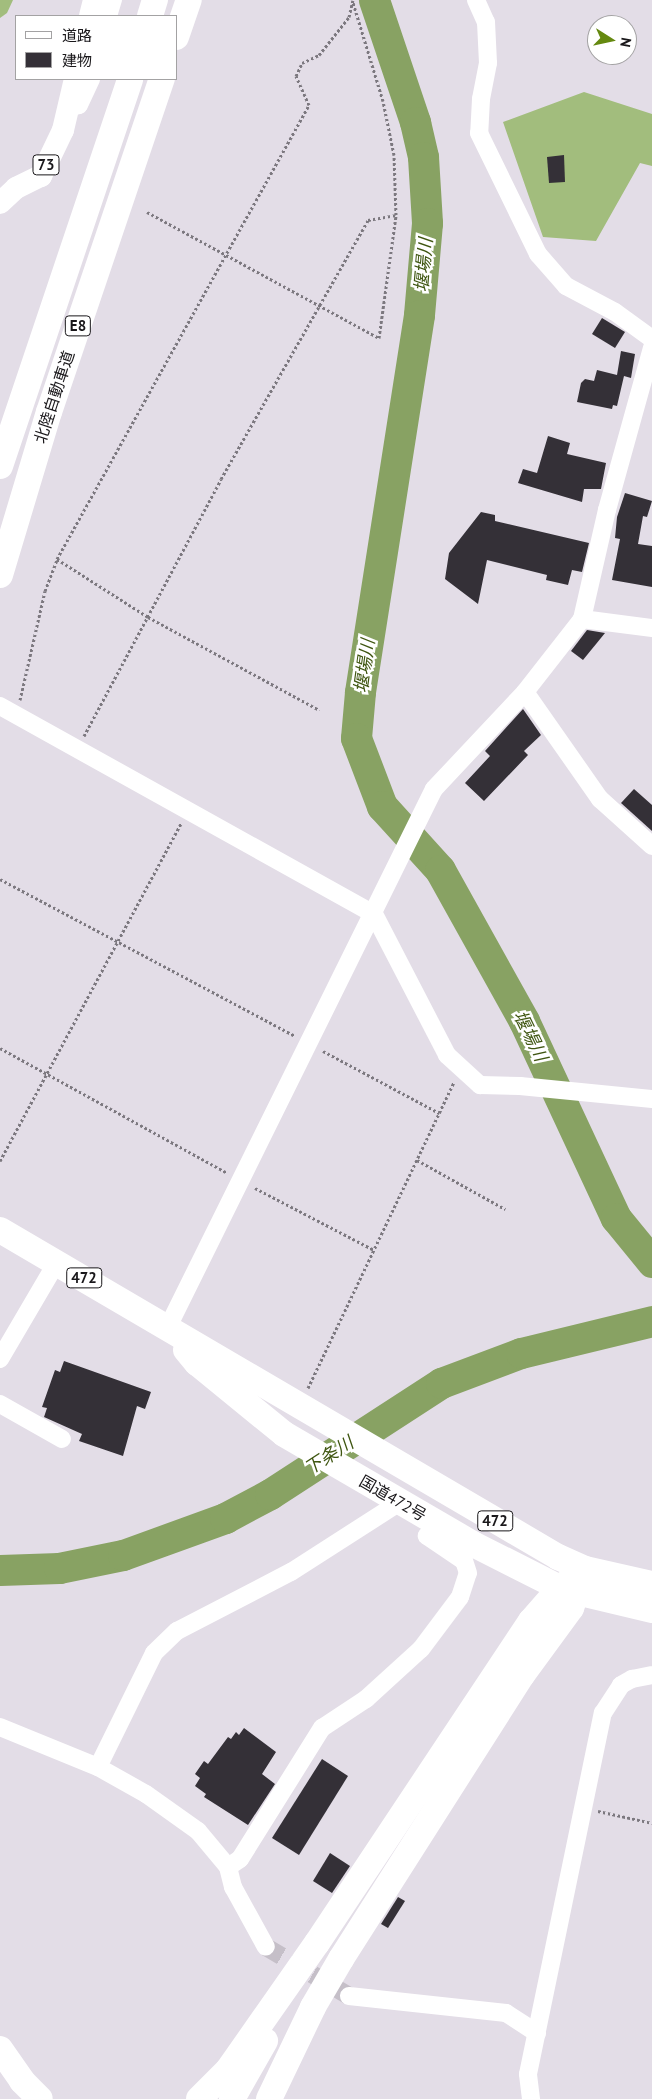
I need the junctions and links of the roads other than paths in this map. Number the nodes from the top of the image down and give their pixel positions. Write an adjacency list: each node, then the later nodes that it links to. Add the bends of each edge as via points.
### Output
1 (94, 0): 6 (main road)
2 (112, 0): 7 (street)
3 (156, 0): 8 (highway)
4 (189, 0): 9 (highway)
5 (476, 0): 17 (street, via 486,22 488,63 479,132 534,246 566,286 615,312)
6 (90, 15)
7 (108, 15)
8 (150, 15)
9 (178, 31)
10 (74, 80): 14 (main road, 73)
11 (90, 80): 14 (street, via 78,105)
12 (130, 80): 19 (highway, 北陸自動車道 / E8)
13 (162, 80): 20 (highway, 北陸自動車道 / E8, via 49,412)
14 (68, 108): 15 (main road, 73, via 63,130 41,176)
15 (8, 188): 16 (main road, 73)
16 (0, 203)
17 (652, 338)
18 (652, 348): 21 (street, via 607,510)
19 (0, 466)
20 (0, 575)
21 (582, 619): 22 (street); 23 (street)
22 (652, 628)
23 (525, 692): 25 (street, via 600,798); 26 (street, via 434,789 388,876)
24 (0, 706): 26 (street)
25 (652, 846)
26 (374, 914): 27 (street, via 447,1055 480,1086); 30 (street)
27 (651, 1096)
28 (0, 1230): 29 (highway, 国道472号 / 472)
29 (57, 1262): 30 (highway, 国道472号 / 472); 31 (street)
30 (167, 1329): 34 (highway, 国道472号 / 472, via 197,1363 284,1434); 36 (highway, 国道472号 / 472, via 558,1558)
31 (0, 1359)
32 (0, 1404): 33 (street)
33 (62, 1439)
34 (400, 1502): 35 (highway, 国道472号 / 472); 42 (street, via 292,1572 177,1631 154,1653)
35 (436, 1523): 38 (highway, 国道472号 / 472); 43 (street, via 427,1536 464,1561 468,1573 460,1597 420,1649 366,1699 322,1728 240,1859)
36 (585, 1569): 37 (highway, 国道472号 / 472); 38 (highway)
37 (652, 1584)
38 (569, 1591): 39 (highway, 国道472号 / 472); 44 (highway, via 531,1621); 47 (highway)
39 (652, 1610)
40 (652, 1675): 48 (street, via 621,1685 603,1713)
41 (0, 1727): 42 (street)
42 (98, 1766): 43 (street, via 146,1794 198,1831)
43 (228, 1867): 45 (street, via 233,1887)
44 (317, 1943): 51 (highway, via 228,2070); 52 (highway)
45 (266, 1947)
46 (349, 1996): 48 (street, via 506,2013)
47 (313, 2007): 53 (highway); 54 (highway)
48 (537, 2033): 55 (street, via 528,2074)
49 (0, 2049): 50 (highway, via 22,2081)
50 (40, 2099)
51 (199, 2099)
52 (232, 2099)
53 (256, 2099)
54 (269, 2099)
55 (531, 2099)

